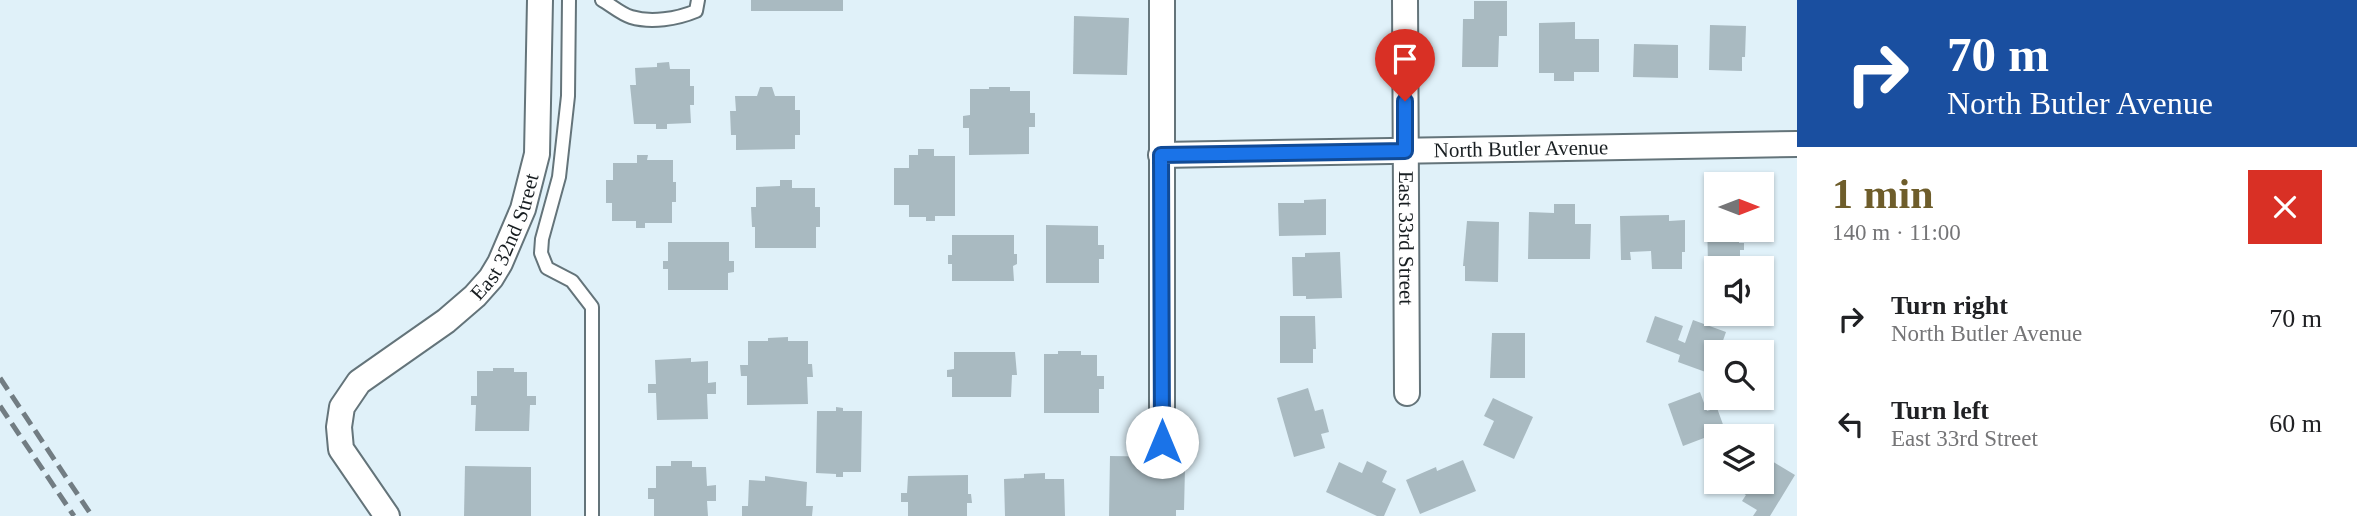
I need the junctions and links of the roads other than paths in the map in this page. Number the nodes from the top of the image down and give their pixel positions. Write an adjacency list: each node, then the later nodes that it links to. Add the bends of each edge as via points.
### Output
1 (540, 0): 12 (street, East 32nd Street, via 537,154 523,209 500,263 475,296 359,382 342,407 341,449)
2 (569, 0): 13 (lane, via 568,96 559,177 541,254 547,268 572,281 592,307)
3 (602, 0): 4 (lane, via 630,17 651,19 679,18 696,11)
4 (698, 0)
5 (1161, 0): 9 (street)
6 (1405, 0): 8 (street, East 33rd Street)
7 (1797, 144): 8 (street, North Butler Avenue)
8 (1405, 151): 9 (street, North Butler Avenue); 10 (street, East 33rd Street)
9 (1161, 155): 11 (street)
10 (1406, 393)
11 (1162, 442)
12 (387, 516)
13 (592, 516)

